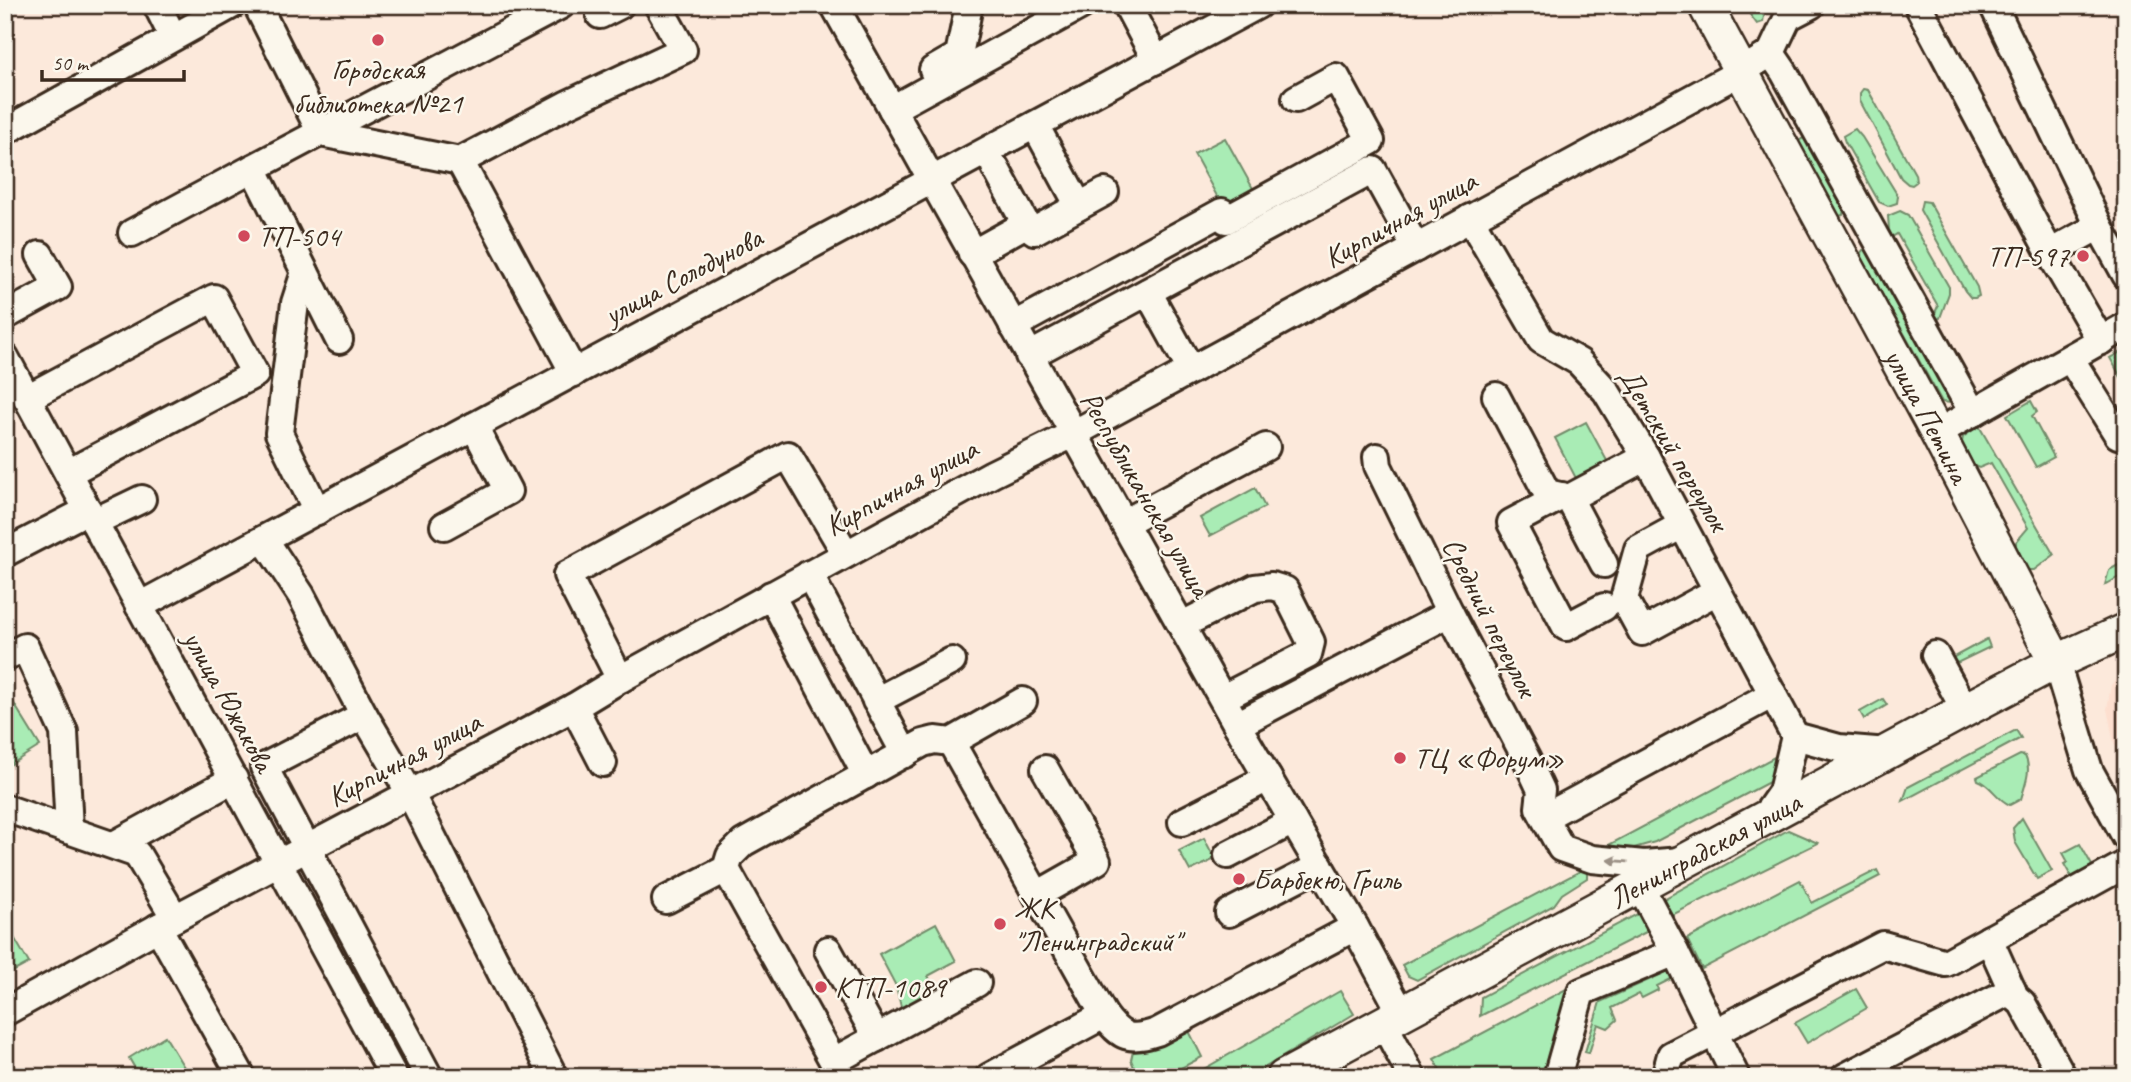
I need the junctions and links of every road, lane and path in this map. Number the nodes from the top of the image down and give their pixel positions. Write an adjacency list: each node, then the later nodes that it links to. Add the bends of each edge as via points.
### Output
1 (156, 5): 15 (street)
2 (232, 5): 15 (street)
3 (257, 5): 23 (street)
4 (561, 5): 23 (street)
5 (658, 5): 25 (street, via 683,50)
6 (834, 5): 20 (street, Республиканская улица)
7 (969, 5): 20 (street, via 960,55)
8 (1082, 5): 20 (street)
9 (1127, 5): 17 (street)
10 (1258, 5): 17 (street, улица Солодунова)
11 (1705, 5): 18 (main road, улица Петина)
12 (1811, 5): 16 (street, via 1787,17)
13 (1918, 5): 36 (street)
14 (1993, 5): 33 (street)
15 (173, 37): 22 (street)
16 (1771, 54): 18 (street, Кирпичная улица); 54 (street)
17 (1156, 60): 21 (street, улица Солодунова)
18 (1742, 72): 31 (street, Кирпичная улица); 57 (main road, улица Петина)
19 (1296, 99): 24 (street, via 1336,77 1371,141)
20 (889, 102): 28 (street, Республиканская улица)
21 (1035, 125): 28 (street, улица Солодунова); 30 (street)
22 (5, 131)
23 (321, 133): 25 (street); 27 (street)
24 (1367, 158): 35 (street); 41 (street); 43 (street, via 1226,220 1222,212)
25 (460, 161): 51 (street)
26 (995, 167): 32 (street)
27 (253, 168): 34 (street); 39 (street)
28 (931, 181): 37 (street, Республиканская улица); 51 (street, улица Солодунова)
29 (1105, 192): 30 (street)
30 (1079, 206): 32 (street, via 1034,231)
31 (1470, 218): 35 (street, Кирпичная улица); 61 (street, Детский переулок, via 1541,340 1579,362 1606,391)
32 (1026, 224): 37 (street)
33 (2099, 226): 36 (street); 40 (street)
34 (132, 233)
35 (1416, 248): 50 (street, Кирпичная улица)
36 (2050, 253): 46 (street)
37 (972, 254): 43 (street, Республиканская улица)
38 (40, 255): 42 (street, via 58,287)
39 (305, 272): 45 (street); 65 (street, via 295,303 279,433)
40 (2126, 275)
41 (1148, 292): 47 (street); 50 (street)
42 (5, 316)
43 (1013, 326): 47 (street, Республиканская улица)
44 (2126, 327): 46 (street)
45 (339, 340)
46 (2101, 341): 49 (street)
47 (1029, 356): 58 (street, Республиканская улица)
48 (5, 357): 52 (street, улица Южакова)
49 (2070, 358): 54 (street); 56 (street, via 2118,435)
50 (1191, 370): 58 (street, Кирпичная улица)
51 (574, 373): 55 (street, улица Солодунова)
52 (17, 389): 62 (street, улица Южакова); 62 (street, via 214,298 255,374)
53 (1496, 396): 63 (street, via 1547,493)
54 (1973, 413): 57 (street)
55 (474, 426): 65 (street, улица Солодунова); 69 (street, via 508,491)
56 (2126, 432)
57 (1937, 433): 85 (main road, улица Петина, via 1961,501)
58 (1073, 434): 67 (street, Республиканская улица); 72 (street, Кирпичная улица)
59 (1266, 447): 67 (street)
60 (1377, 457): 79 (street, Средний переулок)
61 (1646, 457): 63 (street); 68 (street, Детский переулок)
62 (68, 473): 66 (street, улица Южакова)
63 (1565, 497): 73 (street); 78 (street, via 1511,523 1566,627)
64 (142, 499): 66 (street)
65 (317, 511): 70 (street, улица Солодунова)
66 (91, 517): 71 (street); 77 (street, улица Южакова)
67 (1124, 523): 80 (street, Республиканская улица)
68 (1682, 525): 75 (street, Детский переулок); 75 (street, via 1638,550 1624,599 1642,632)
69 (444, 526)
70 (264, 539): 77 (street, улица Солодунова); 93 (street, via 301,594)
71 (5, 552)
72 (846, 554): 74 (street, Кирпичная улица); 86 (street, via 788,454 578,569 567,576)
73 (1604, 564)
74 (810, 574): 76 (street, Кирпичная улица); 89 (street)
75 (1717, 591): 87 (street, Детский переулок)
76 (771, 595): 86 (street, Кирпичная улица); 101 (street)
77 (139, 606): 103 (street, улица Южакова)
78 (1604, 607)
79 (1450, 613): 94 (street); 106 (street, Средний переулок, via 1541,790)
80 (1182, 625): 88 (street, Республиканская улица); 88 (street, via 1255,588 1285,590 1311,642 1308,654)
81 (2126, 630): 85 (main road, Ленинградская улица)
82 (1935, 655): 92 (street)
83 (5, 657): 110 (street, via 25,647 64,732)
84 (952, 661): 89 (street)
85 (2056, 662): 92 (main road, Ленинградская улица); 111 (street, улица Петина, via 2089,771)
86 (620, 679): 91 (street, Кирпичная улица)
87 (1773, 694): 95 (street, Детский переулок); 106 (street)
88 (1223, 698): 94 (street, Республиканская улица)
89 (876, 701): 98 (street)
90 (1023, 701): 96 (street)
91 (574, 708): 99 (street); 104 (street, Кирпичная улица)
92 (1965, 710): 97 (main road, Ленинградская улица)
93 (365, 715): 104 (street); 113 (street, via 264,767)
94 (1237, 725): 102 (street, Республиканская улица)
95 (1795, 736): 97 (street, via 1839,748); 107 (street, via 1782,792)
96 (951, 742): 98 (street, via 923,743); 121 (street)
97 (1888, 752): 107 (main road, Ленинградская улица)
98 (905, 754): 101 (street)
99 (603, 763)
100 (1045, 769): 121 (street, via 1097,861)
101 (866, 775): 119 (street, via 743,843 730,856)
102 (1268, 778): 108 (street, Республиканская улица); 109 (street)
103 (234, 779): 112 (street); 116 (street, улица Южакова)
104 (410, 793): 113 (street, Кирпичная улица); 141 (street)
105 (5, 808): 110 (street)
106 (1542, 813): 115 (street, Средний переулок, one-way to 106, via 1644,864 1592,859 1561,848)
107 (1763, 819): 115 (main road, Ленинградская улица)
108 (1293, 821): 114 (street); 118 (street, Республиканская улица)
109 (1182, 822)
110 (69, 830): 112 (street)
111 (2126, 837)
112 (114, 845): 124 (street, via 137,854)
113 (307, 848): 116 (street, Кирпичная улица); 140 (street)
114 (1227, 855)
115 (1686, 861): 120 (main road, Ленинградская улица)
116 (279, 863): 124 (street, Кирпичная улица); 139 (street, улица Южакова)
117 (2126, 864): 126 (street)
118 (1320, 866): 123 (street); 125 (street, Республиканская улица)
119 (726, 869): 122 (street); 136 (street)
120 (1640, 886): 128 (street); 133 (main road, Ленинградская улица)
121 (1037, 895): 132 (street)
122 (666, 900)
123 (1229, 913)
124 (159, 927): 131 (street, Кирпичная улица); 137 (street); 138 (street)
125 (1355, 927): 132 (street, via 1140,1038 1112,1027); 133 (street, Республиканская улица)
126 (1989, 939): 130 (street); 134 (street, via 1946,962 1883,946)
127 (828, 950): 135 (street)
128 (1675, 952): 134 (street); 145 (street, via 1581,992)
129 (977, 983): 135 (street)
130 (2012, 990): 148 (street); 149 (street)
131 (5, 1012)
132 (1104, 1015): 142 (street)
133 (1393, 1019): 143 (main road, Ленинградская улица); 144 (street, Республиканская улица)
134 (1714, 1034): 146 (street, via 1671,1055); 147 (street)
135 (877, 1038): 136 (street)
136 (838, 1069)
137 (222, 1077)
138 (242, 1077)
139 (394, 1077)
140 (429, 1077)
141 (554, 1077)
142 (989, 1077)
143 (1284, 1077)
144 (1412, 1077)
145 (1557, 1077)
146 (1665, 1077)
147 (1736, 1077)
148 (1844, 1077)
149 (2063, 1077)

